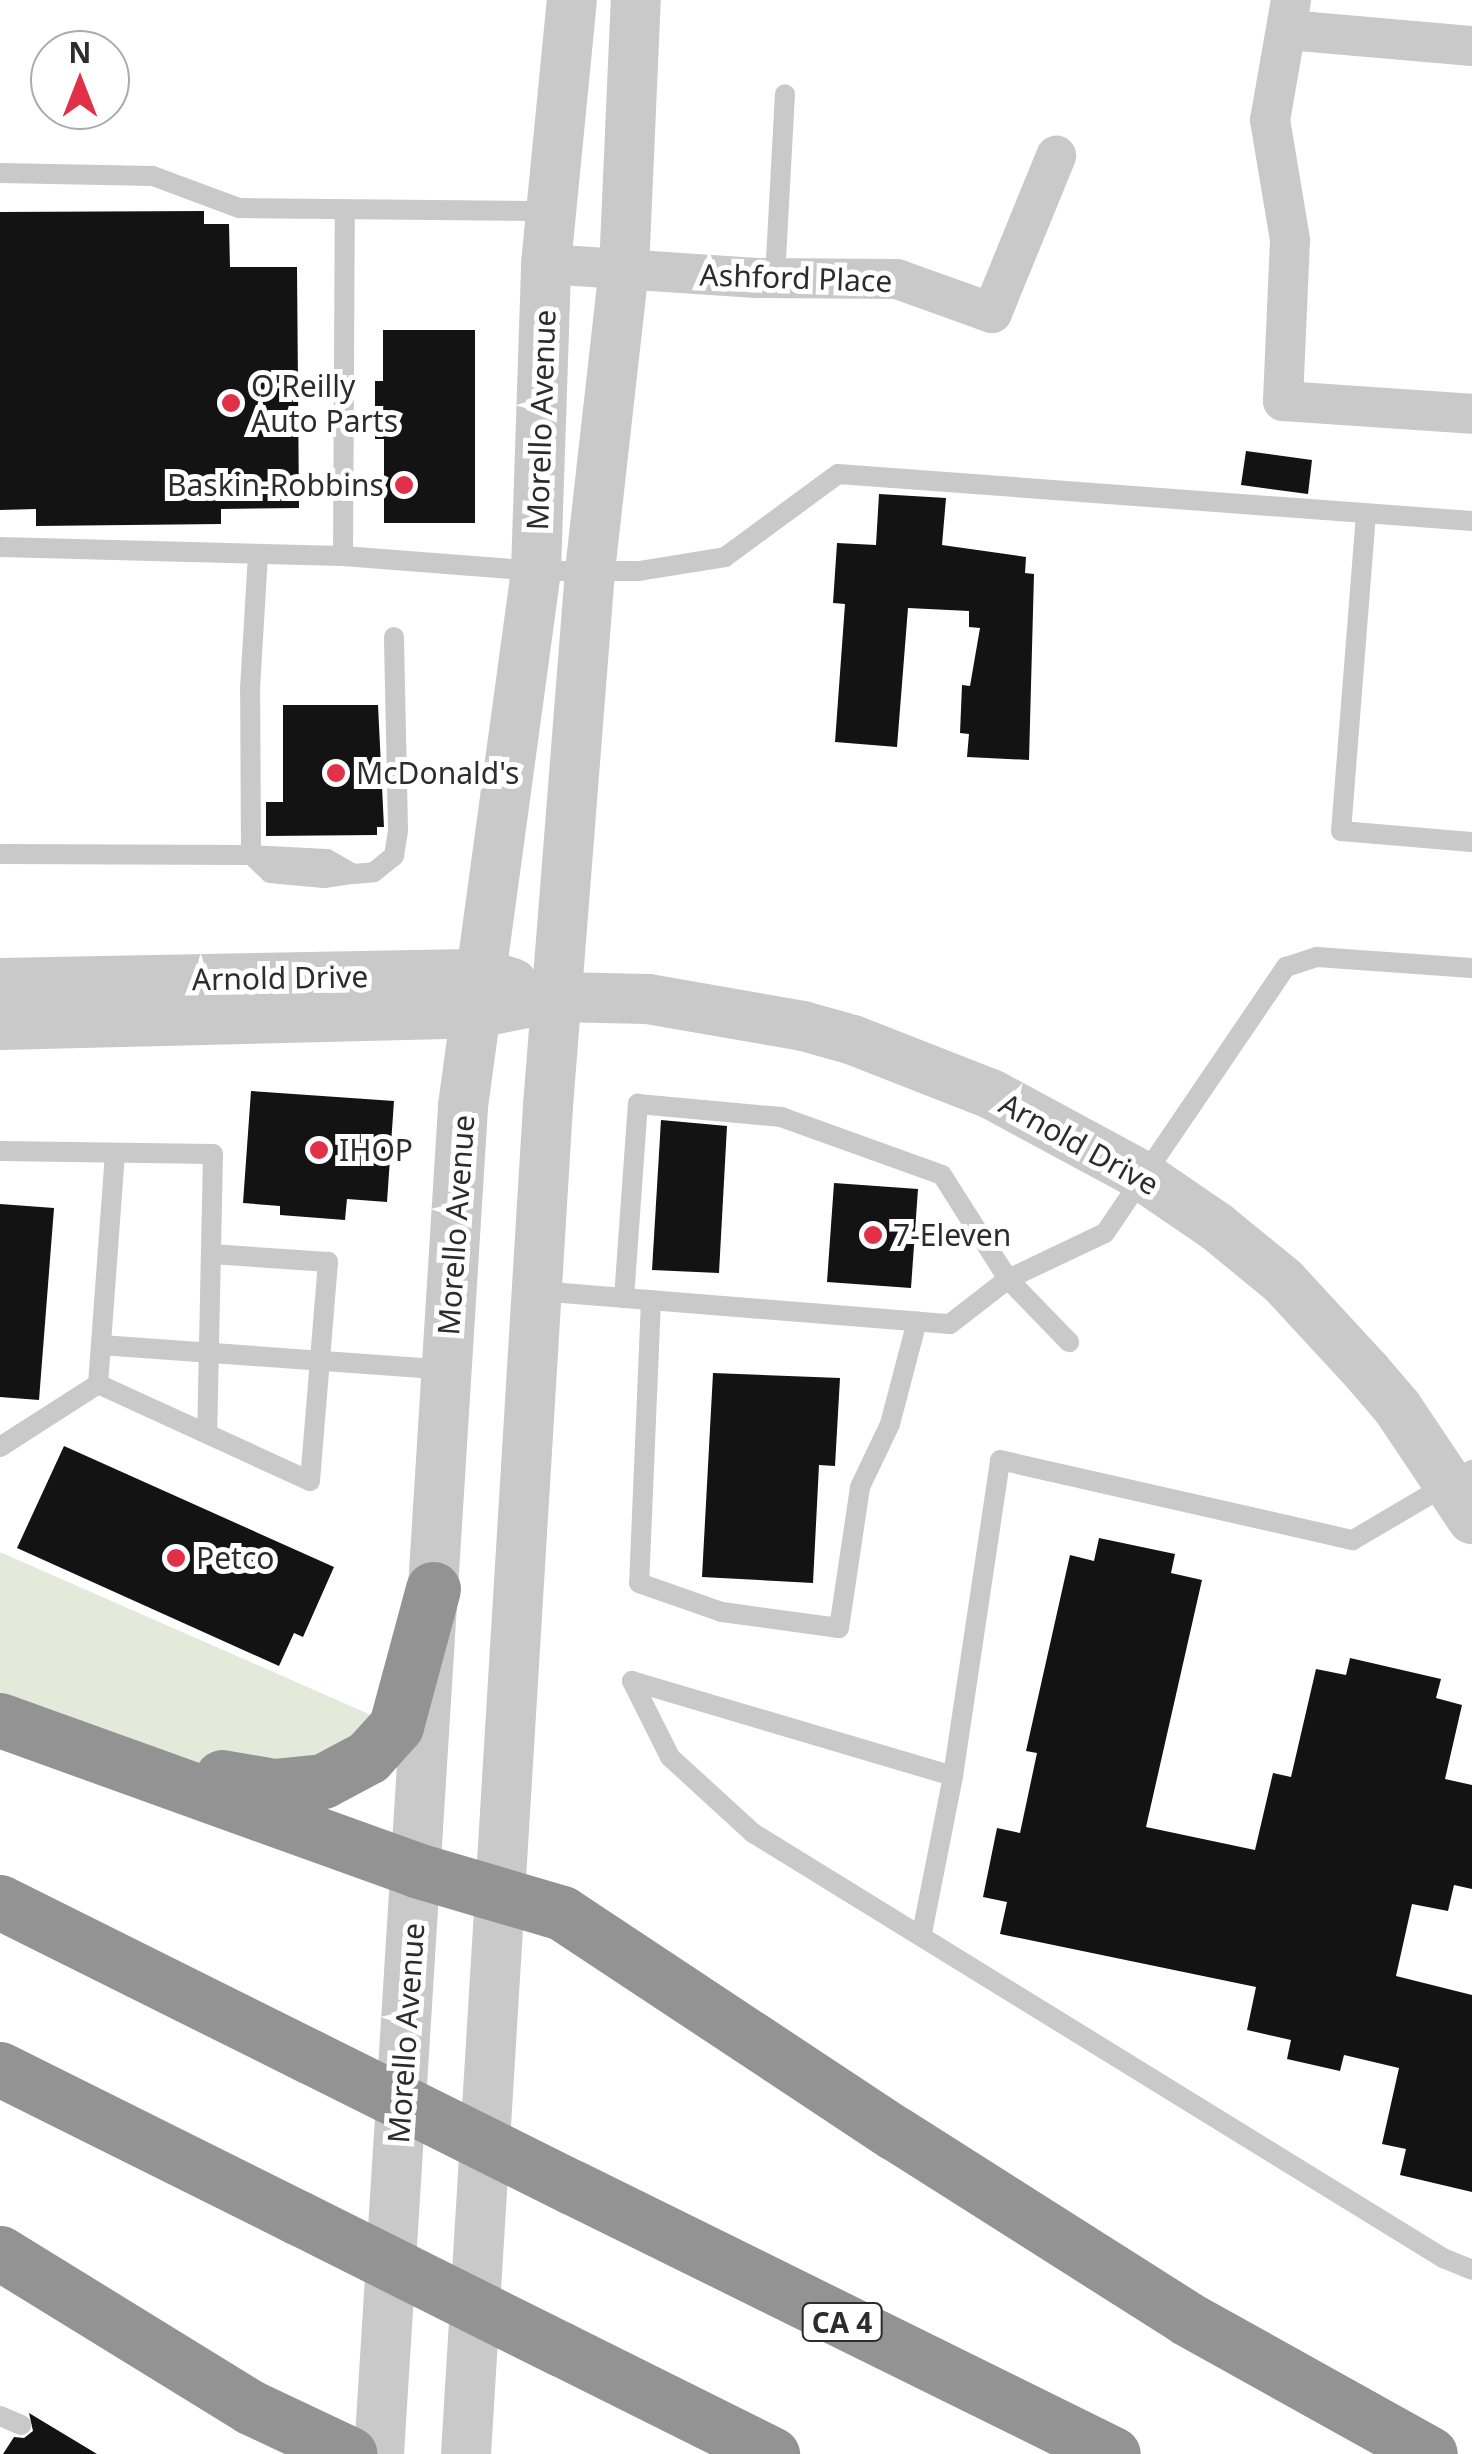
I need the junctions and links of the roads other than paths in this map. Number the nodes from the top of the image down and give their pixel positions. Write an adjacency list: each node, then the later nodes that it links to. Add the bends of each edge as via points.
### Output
1 (572, 0): 9 (street, Morello Avenue)
2 (636, 0): 11 (street, Morello Avenue)
3 (1290, 15): 4 (street); 13 (street, via 1270,120 1290,240 1283,401)
4 (1472, 46)
5 (785, 94): 12 (lane)
6 (1056, 156): 12 (street, Ashford Place, via 992,313 897,279)
7 (0, 173): 8 (lane, via 153,176 239,208)
8 (345, 211): 9 (lane); 18 (lane)
9 (550, 211): 10 (street, Morello Avenue)
10 (546, 264): 11 (street, Ashford Place); 20 (street, Morello Avenue)
11 (624, 270): 12 (street, Ashford Place); 19 (street, Morello Avenue)
12 (775, 278)
13 (1472, 414)
14 (1366, 514): 15 (lane); 19 (lane, via 838,474 725,557); 22 (lane, via 1341,832)
15 (1472, 522)
16 (0, 547): 17 (lane)
17 (258, 554): 18 (lane); 24 (lane)
18 (343, 556): 20 (lane)
19 (590, 570): 20 (lane); 28 (street, Morello Avenue)
20 (536, 571): 27 (street, Morello Avenue)
21 (394, 637): 24 (lane, via 394,856 374,872 353,874 327,860)
22 (1472, 842)
23 (0, 854): 24 (lane)
24 (251, 854)
25 (1472, 968): 32 (lane, via 1317,957 1286,968)
26 (0, 983): 27 (street, Arnold Drive)
27 (480, 994): 28 (street, Arnold Drive); 29 (street, Arnold Drive); 43 (street, Morello Avenue, via 462,1106)
28 (556, 996): 32 (street, Arnold Drive, via 648,999 854,1040 991,1094); 35 (street, Morello Avenue)
29 (0, 1025)
30 (0, 1151): 31 (lane)
31 (115, 1153): 33 (lane, via 214,1154); 40 (lane)
32 (1141, 1175): 34 (lane, via 1105,1233); 47 (street, Arnold Drive, via 1283,1281)
33 (211, 1254): 41 (lane); 42 (lane, via 328,1262)
34 (1008, 1279): 36 (lane, via 942,1176 781,1117 638,1104); 38 (lane, via 950,1324); 39 (lane)
35 (536, 1291): 36 (lane); 53 (street, Morello Avenue)
36 (624, 1298): 37 (lane)
37 (651, 1300): 38 (lane); 38 (lane, via 639,1582 722,1612 840,1628 860,1487 890,1424)
38 (917, 1321)
39 (1069, 1342)
40 (100, 1345): 41 (lane); 44 (lane)
41 (208, 1353): 42 (lane); 45 (lane)
42 (322, 1361): 43 (lane); 45 (lane, via 310,1481)
43 (446, 1370): 48 (street, Morello Avenue)
44 (98, 1384): 45 (lane); 46 (lane)
45 (207, 1434)
46 (0, 1447)
47 (1465, 1490): 51 (lane, via 1353,1540 1000,1460)
48 (433, 1589): 50 (highway, via 396,1726 368,1757 323,1781 274,1786); 52 (street, Morello Avenue)
49 (0, 1720): 50 (highway)
50 (144, 1770): 52 (highway)
51 (953, 1776): 55 (lane); 55 (lane, via 632,1681 670,1757 753,1832)
52 (416, 1870): 53 (highway); 62 (street, Morello Avenue)
53 (499, 1896): 63 (street, Morello Avenue); 66 (highway, via 562,1913 1157,2300)
54 (0, 1902): 65 (highway, CA 4, bridge)
55 (922, 1933): 58 (lane, via 1442,2258)
56 (0, 2069): 64 (highway, bridge)
57 (0, 2254): 61 (highway, via 250,2407)
58 (1472, 2270)
59 (0, 2416): 60 (lane)
60 (21, 2425)
61 (350, 2454)
62 (380, 2454)
63 (466, 2454)
64 (772, 2454)
65 (1113, 2454)
66 (1430, 2454)

